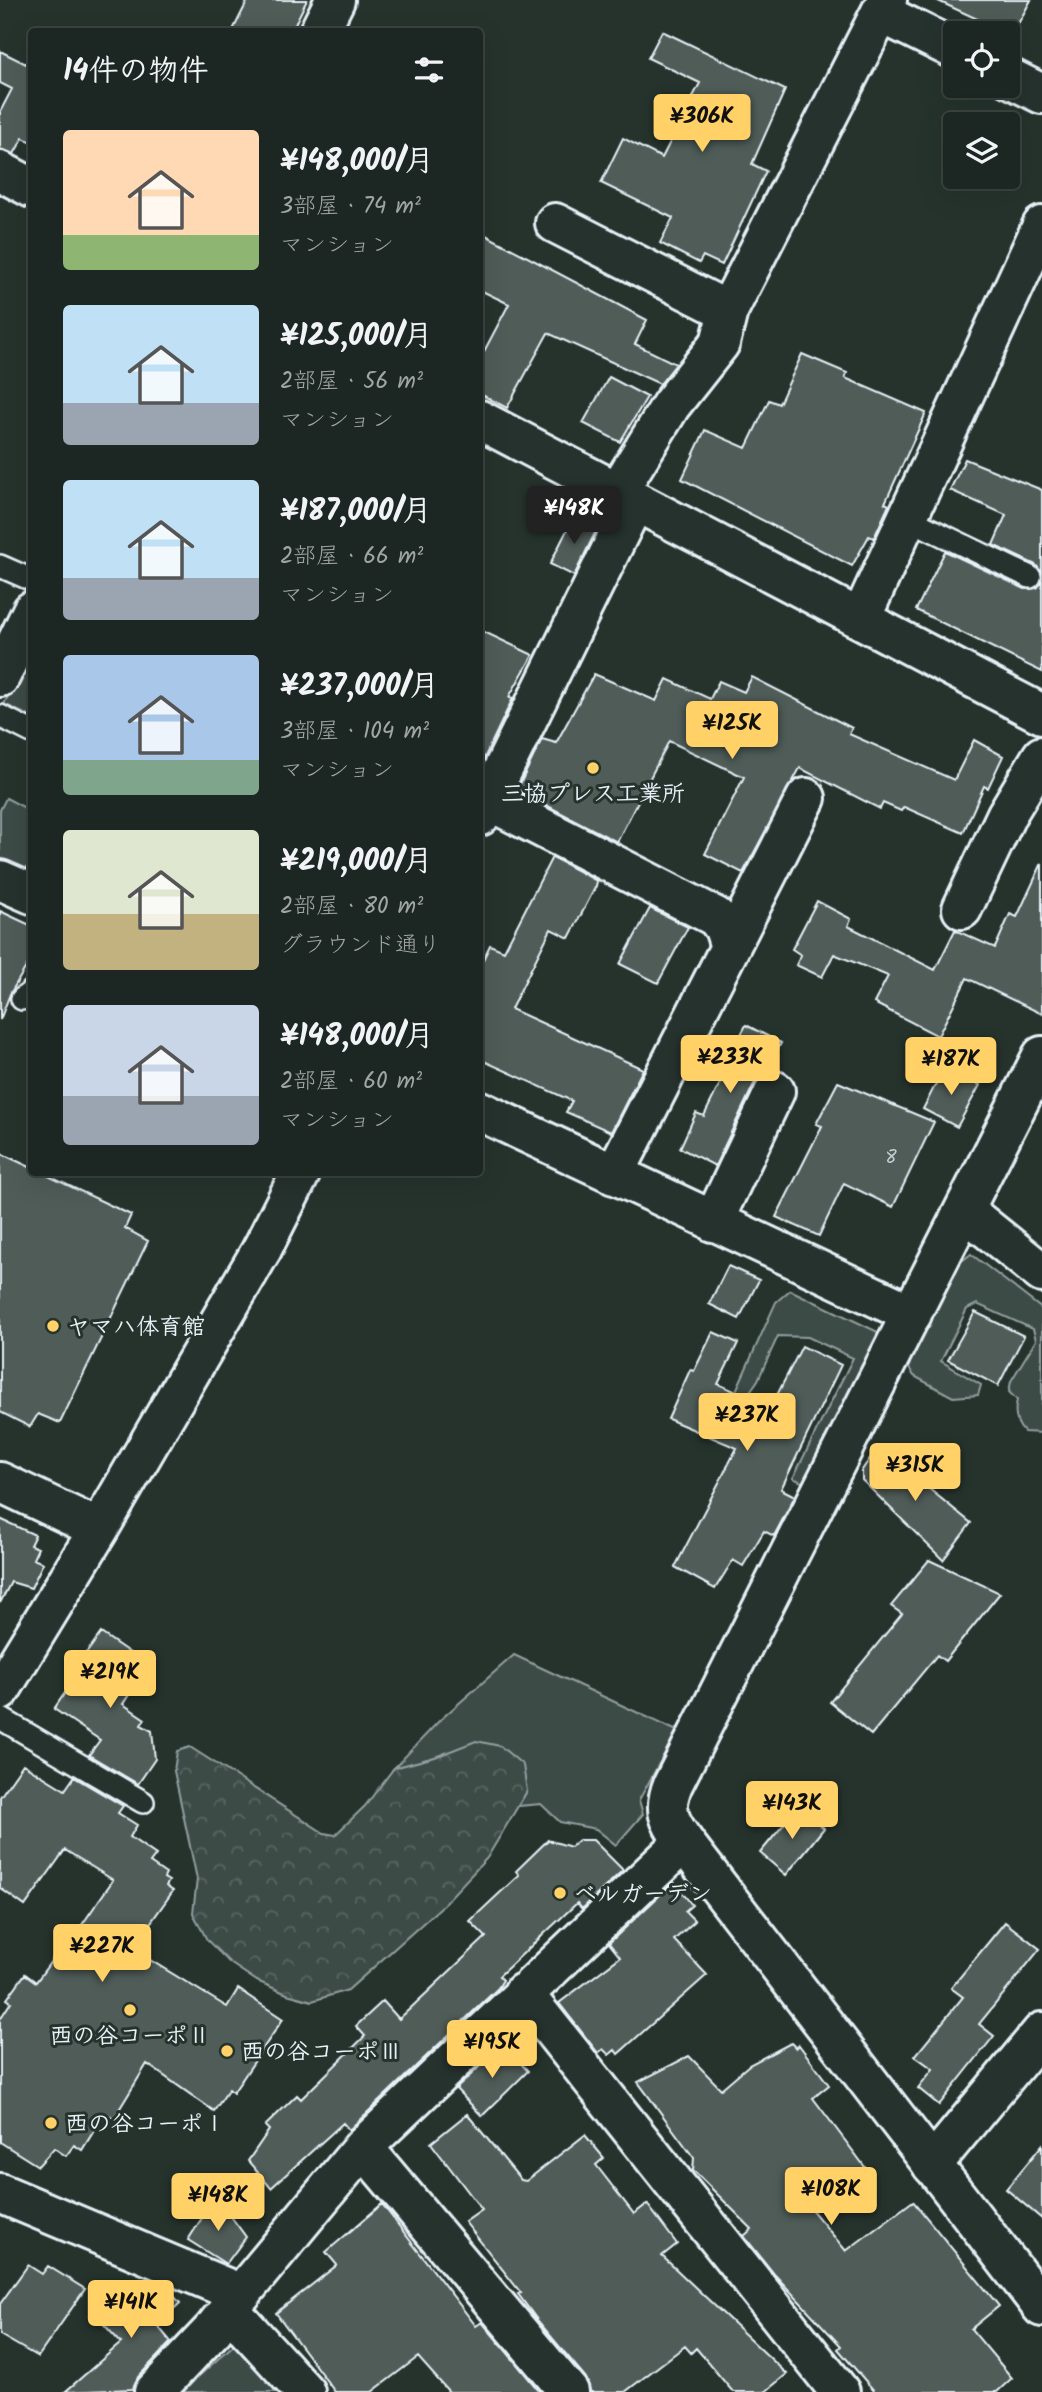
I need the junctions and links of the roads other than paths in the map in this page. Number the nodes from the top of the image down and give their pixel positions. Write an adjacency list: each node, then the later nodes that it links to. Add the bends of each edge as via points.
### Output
1 (335, 0): 3 (street)
2 (884, 6): 4 (street); 11 (street)
3 (321, 28)
4 (943, 42)
5 (1020, 83): 6 (street)
6 (1042, 94)
7 (0, 172): 8 (street)
8 (28, 186)
9 (555, 223): 11 (street)
10 (1042, 226): 14 (street)
11 (728, 311): 13 (street, via 720,343 671,405)
12 (483, 422): 13 (street)
13 (627, 496): 18 (street); 26 (street)
14 (909, 519): 16 (lane); 18 (street)
15 (0, 566): 17 (lane)
16 (1030, 577)
17 (28, 578)
18 (860, 618): 21 (street)
19 (28, 619): 20 (street)
20 (0, 677)
21 (1042, 714)
22 (0, 716): 23 (lane)
23 (28, 730)
24 (1042, 756): 29 (street, via 1007,814)
25 (806, 798): 30 (street)
26 (484, 808): 30 (street, via 716,917)
27 (0, 880): 28 (street)
28 (28, 892)
29 (962, 909)
30 (730, 947): 34 (street)
31 (1042, 1056): 36 (street)
32 (775, 1091): 37 (street)
33 (483, 1112): 34 (street)
34 (614, 1175): 37 (street)
35 (300, 1176): 41 (street)
36 (964, 1210): 38 (street); 39 (street)
37 (713, 1222): 39 (street)
38 (1042, 1273)
39 (912, 1314): 45 (street, via 673,1784 666,1813)
40 (0, 1482): 41 (street)
41 (99, 1529): 42 (street)
42 (0, 1690)
43 (0, 1718): 44 (lane)
44 (143, 1802)
45 (684, 1842): 46 (street); 49 (street)
46 (523, 1993): 48 (street); 56 (street)
47 (1042, 2032): 49 (street)
48 (363, 2147): 51 (street); 55 (street)
49 (932, 2165): 52 (street)
50 (0, 2193): 51 (street)
51 (236, 2302): 53 (street); 54 (street)
52 (1042, 2307)
53 (154, 2392)
54 (305, 2392)
55 (569, 2392)
56 (840, 2392)

